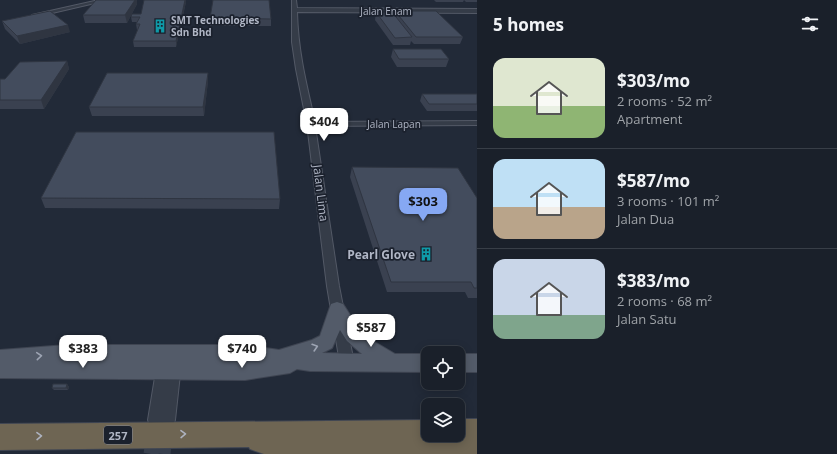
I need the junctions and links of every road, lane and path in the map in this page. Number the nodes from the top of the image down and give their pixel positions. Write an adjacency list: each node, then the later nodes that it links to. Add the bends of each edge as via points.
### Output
1 (106, 0): 4 (street)
2 (294, 0): 5 (street, Jalan Lima)
3 (67, 3): 4 (street)
4 (73, 6): 7 (street)
5 (294, 10): 6 (street, Jalan Enam); 8 (street, Jalan Lima, via 299,69)
6 (477, 11)
7 (28, 17)
8 (311, 124): 9 (street, Jalan Lapan); 10 (street, Jalan Lima)
9 (477, 124)
10 (337, 309): 11 (main road, one-way to 10, via 325,343); 15 (street, Jalan Lima); 16 (main road, via 357,340)
11 (277, 358): 13 (main road, via 245,354); 14 (main road)
12 (0, 359): 13 (main road, one-way to 13, via 67,353)
13 (169, 362): 14 (main road, via 245,371); 20 (main road); 21 (street)
14 (310, 362): 15 (main road)
15 (347, 363): 16 (main road)
16 (394, 363): 17 (main road)
17 (421, 363)
18 (465, 363): 19 (main road)
19 (477, 363)
20 (0, 369)
21 (162, 420)
22 (421, 432): 23 (highway, 257)
23 (236, 434): 24 (highway, 257, one-way to 23); 25 (highway, via 283,445 417,447)
24 (0, 437)
25 (473, 443)

